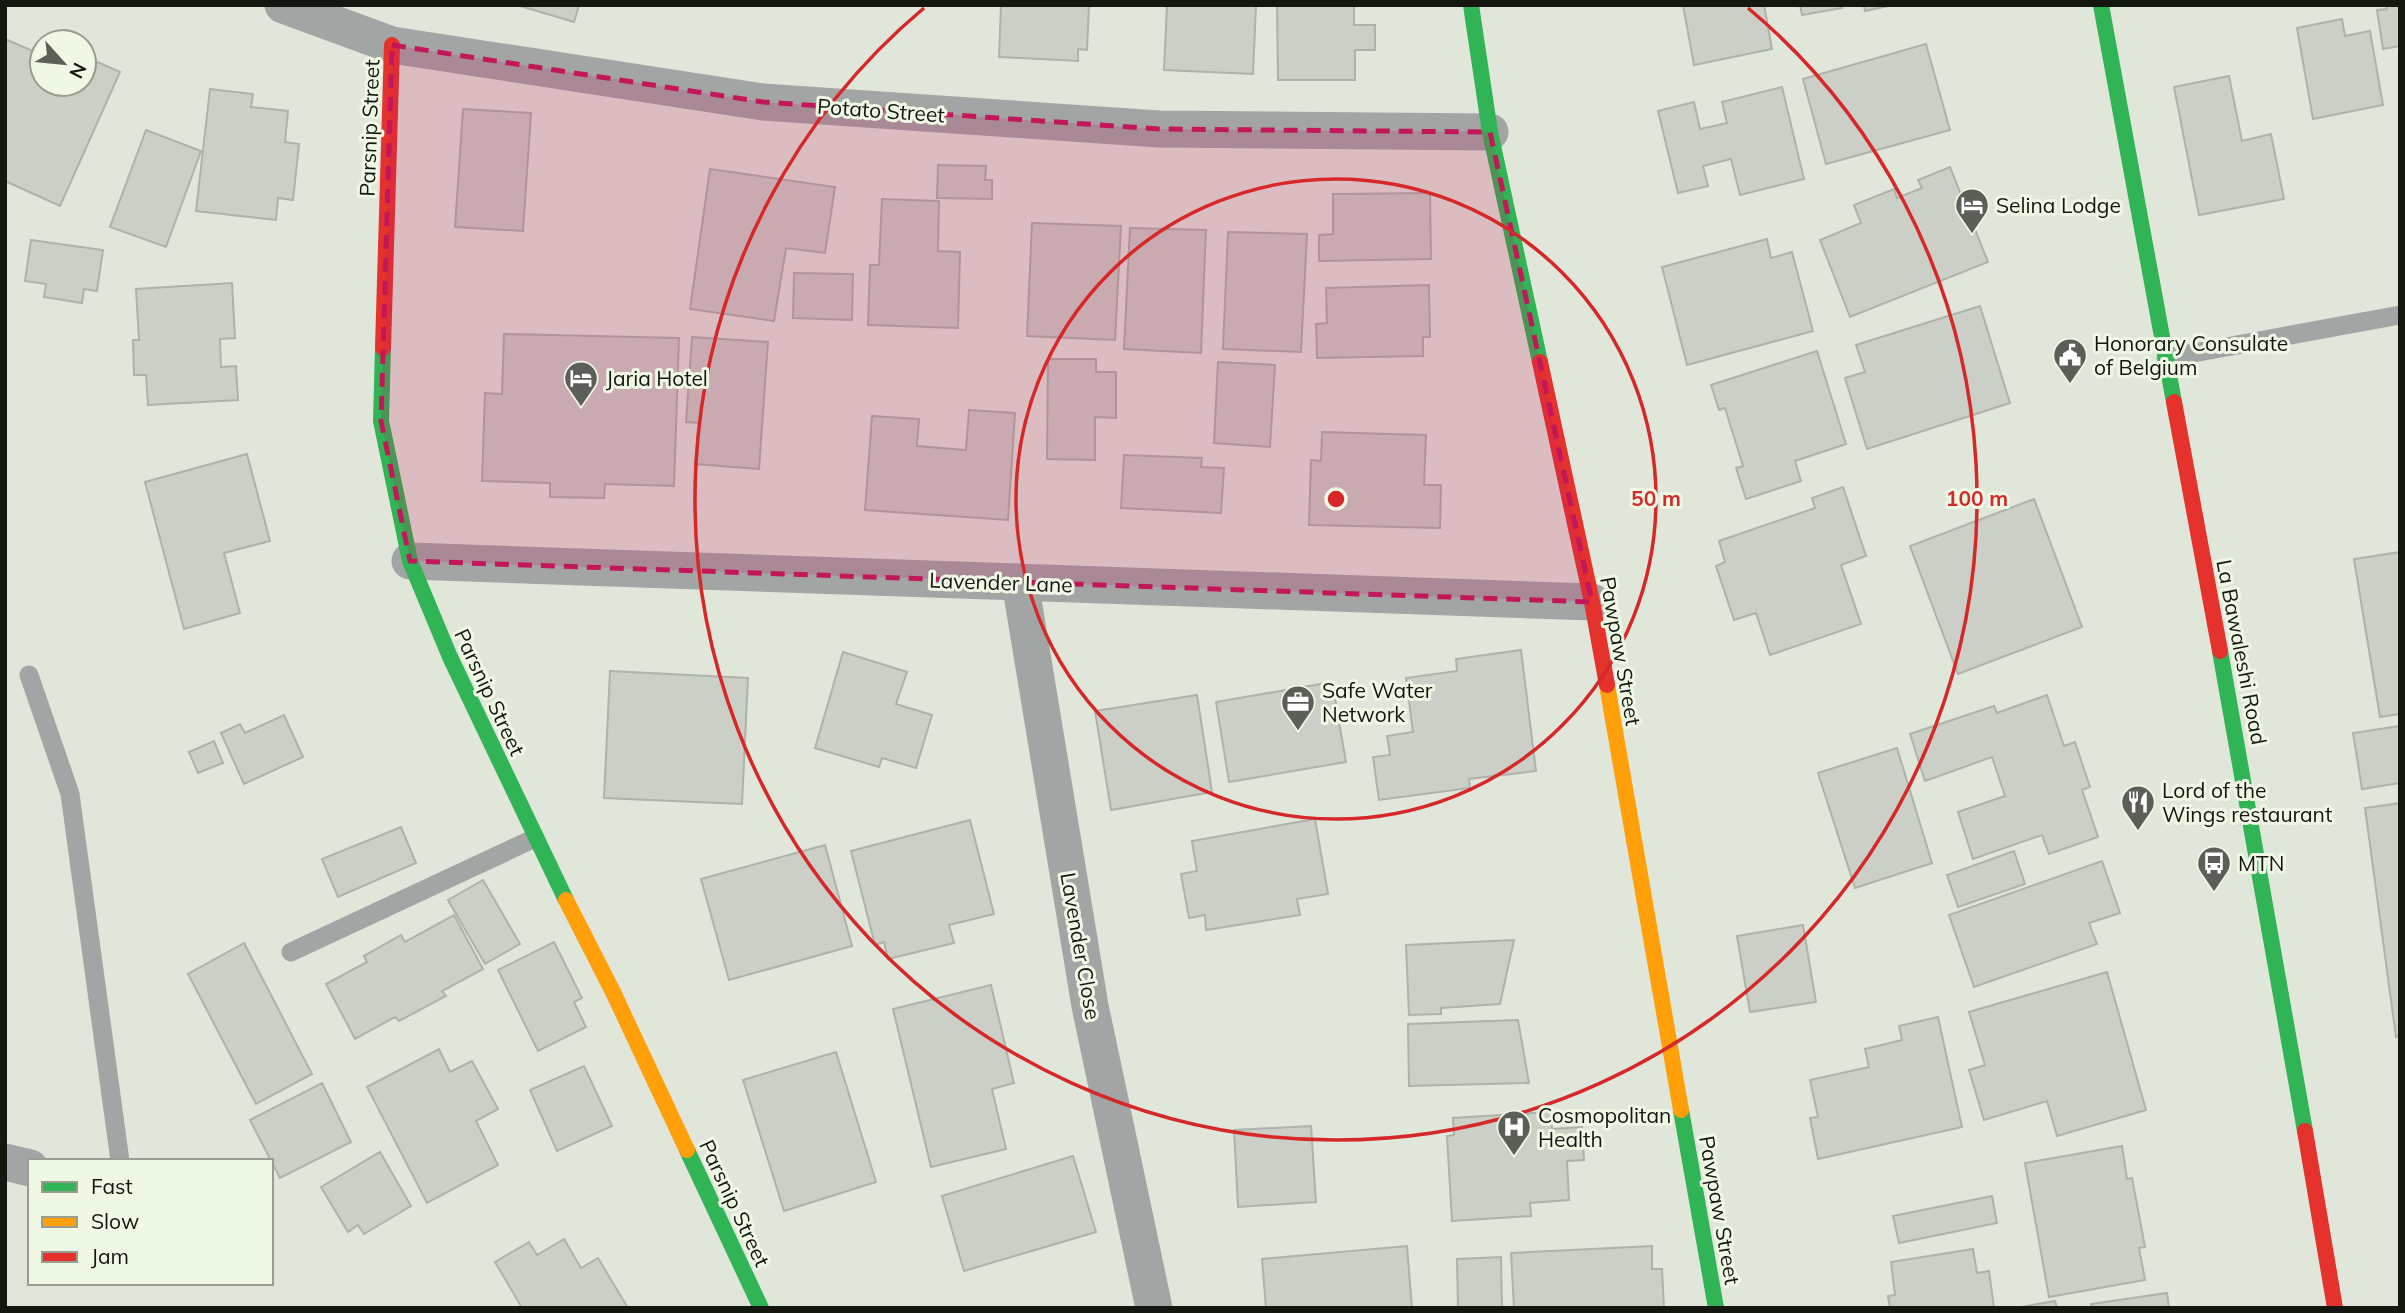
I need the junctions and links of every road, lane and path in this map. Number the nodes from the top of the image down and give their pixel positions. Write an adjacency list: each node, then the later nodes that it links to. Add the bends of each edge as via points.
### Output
1 (283, 5): 4 (street, Potato Street)
2 (1471, 5): 5 (street, Pawpaw Street)
3 (2101, 5): 7 (street, La Bawaleshi Road)
4 (392, 45): 5 (street, Potato Street, via 763,103 1159,129); 8 (street, Parsnip Street, via 381,421)
5 (1490, 132): 10 (street, Pawpaw Street)
6 (2400, 315): 7 (lane)
7 (2166, 358): 20 (street, La Bawaleshi Road)
8 (410, 561): 9 (street, Lavender Lane); 12 (street, Parsnip Street)
9 (1020, 582): 10 (street, Lavender Lane); 18 (street, Lavender Close, via 1090,1006)
10 (1592, 602): 19 (street, Pawpaw Street)
11 (29, 676): 14 (lane, via 71,794)
12 (535, 838): 13 (lane); 17 (street, Parsnip Street, via 613,992)
13 (291, 952)
14 (120, 1159)
15 (5, 1162): 16 (street)
16 (28, 1168)
17 (761, 1308)
18 (1154, 1308)
19 (1716, 1308)
20 (2335, 1308)

